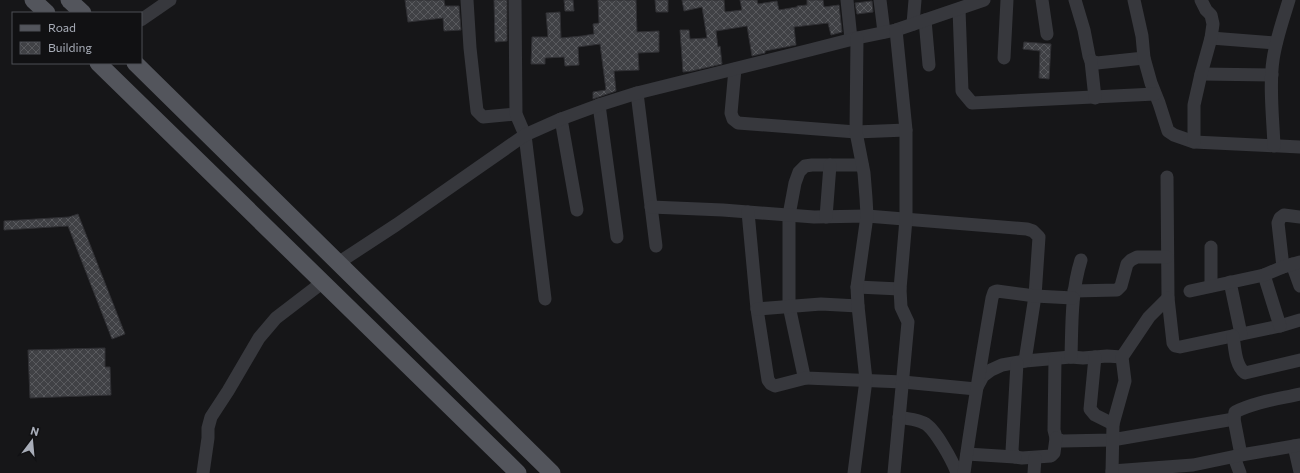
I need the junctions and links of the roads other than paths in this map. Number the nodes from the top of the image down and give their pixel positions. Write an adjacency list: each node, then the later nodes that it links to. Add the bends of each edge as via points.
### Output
1 (33, 0): 17 (main road)
2 (69, 0): 18 (main road)
3 (170, 0): 19 (street)
4 (467, 0): 41 (street, via 477,111 483,117)
5 (515, 0): 41 (street)
6 (847, 0): 24 (street)
7 (880, 0): 22 (street)
8 (915, 0): 21 (street)
9 (984, 0): 16 (street)
10 (1007, 0): 27 (street)
11 (1042, 0): 23 (street)
12 (1075, 0): 29 (street)
13 (1134, 0): 28 (street)
14 (1201, 0): 25 (street, via 1211,15)
15 (1289, 0): 26 (street)
16 (959, 9): 20 (street); 38 (street); 39 (street, via 962,91 972,103)
17 (46, 12)
18 (82, 12)
19 (142, 19)
20 (925, 20): 21 (street); 32 (street)
21 (912, 24): 22 (street)
22 (890, 31): 24 (street); 43 (street)
23 (1047, 34)
24 (854, 38): 33 (street); 44 (street)
25 (1211, 38): 26 (street); 34 (street)
26 (1276, 43): 35 (street)
27 (1004, 58)
28 (1144, 58): 29 (street); 37 (street)
29 (1091, 61): 39 (street)
30 (99, 64): 68 (main road)
31 (136, 64): 65 (main road)
32 (929, 65)
33 (735, 69): 36 (street); 44 (street, via 731,113 738,123)
34 (1200, 74): 35 (street); 46 (street, via 1194,105)
35 (1272, 75): 47 (street)
36 (637, 93): 40 (street); 52 (street)
37 (1156, 94): 39 (street); 46 (street, via 1168,130 1174,135)
38 (961, 96)
39 (1095, 98)
40 (599, 105): 42 (street); 60 (street)
41 (516, 114): 45 (street)
42 (562, 119): 45 (street); 53 (street)
43 (906, 130): 44 (street); 59 (street)
44 (856, 132): 50 (street)
45 (524, 135): 65 (street, via 396,225); 78 (street)
46 (1194, 142): 47 (street)
47 (1274, 146): 48 (street)
48 (1300, 148)
49 (830, 165): 50 (street); 55 (street, via 805,166 799,172); 57 (street)
50 (862, 165): 56 (street)
51 (1167, 177): 63 (street)
52 (651, 207): 54 (street); 61 (street)
53 (577, 210)
54 (748, 212): 55 (street); 81 (street)
55 (790, 215): 57 (street); 79 (street)
56 (866, 216): 57 (street); 59 (street); 72 (street)
57 (826, 217)
58 (1300, 217): 66 (street, via 1284,215 1278,223)
59 (906, 219): 73 (street); 76 (street, via 1034,231 1039,237)
60 (617, 237)
61 (656, 246)
62 (1211, 247): 70 (street)
63 (1167, 256): 75 (street, via 1137,257 1131,260 1117,290); 77 (street)
64 (1081, 260): 75 (street)
65 (338, 262): 112 (main road)
66 (1292, 264): 67 (street); 71 (street)
67 (1264, 275): 69 (street); 83 (street)
68 (322, 282): 110 (street, via 276,318 259,338 211,417); 111 (main road)
69 (1230, 282): 70 (street); 84 (street)
70 (1211, 286): 74 (street)
71 (1300, 286)
72 (858, 287): 73 (street); 80 (street)
73 (900, 289): 93 (street, via 901,307 908,322)
74 (1190, 291)
75 (1073, 294): 76 (street); 85 (street)
76 (1035, 296): 90 (street); 94 (street, via 998,290 994,292)
77 (1168, 298): 84 (street, via 1175,346); 87 (street, via 1149,316)
78 (545, 299)
79 (789, 306): 80 (street); 81 (street); 91 (street)
80 (858, 306): 92 (street)
81 (757, 309): 91 (street, via 768,380 775,386)
82 (1300, 320): 83 (street)
83 (1280, 326): 84 (street)
84 (1237, 335): 89 (street, via 1238,365 1245,373)
85 (1071, 357): 86 (street); 88 (street)
86 (1095, 357): 87 (street); 98 (street, via 1090,409 1095,415)
87 (1122, 357): 98 (street, via 1125,381)
88 (1055, 359): 90 (street); 99 (street)
89 (1300, 360)
90 (1021, 362): 94 (street, via 991,370 983,376); 104 (street, via 1012,451)
91 (806, 378): 92 (street)
92 (866, 380): 93 (street); 113 (street)
93 (903, 382): 94 (street); 96 (street)
94 (976, 389): 102 (street)
95 (1300, 394): 97 (street, via 1249,406 1235,412)
96 (899, 417): 114 (street); 115 (street, via 924,422 930,427 953,462)
97 (1234, 419): 100 (street); 103 (street)
98 (1112, 424): 100 (street)
99 (1056, 438): 100 (street, via 1062,441); 105 (street, via 1054,453 1051,456)
100 (1112, 440): 108 (street)
101 (1297, 446): 103 (street); 109 (street)
102 (967, 454): 104 (street); 116 (street)
103 (1238, 456): 106 (street); 118 (street)
104 (1015, 457): 105 (street)
105 (1035, 458): 117 (street)
106 (1194, 469): 107 (street)
107 (1160, 470): 108 (street)
108 (1112, 472)
109 (1300, 472)
110 (203, 473)
111 (518, 473)
112 (552, 473)
113 (854, 473)
114 (894, 473)
115 (957, 473)
116 (964, 473)
117 (1034, 473)
118 (1240, 473)

